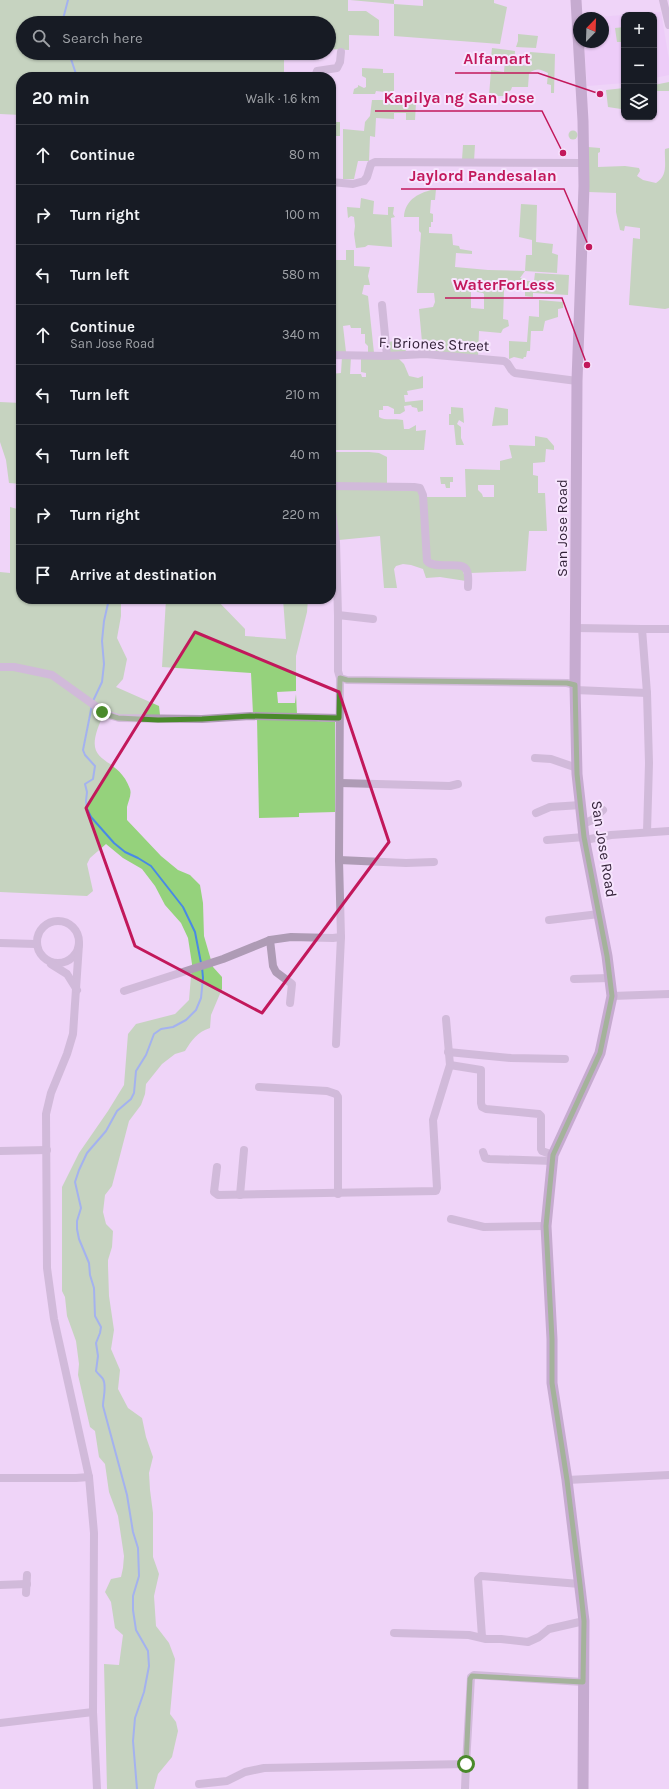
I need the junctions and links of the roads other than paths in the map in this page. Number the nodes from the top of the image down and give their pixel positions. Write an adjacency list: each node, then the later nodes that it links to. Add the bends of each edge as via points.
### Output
1 (576, 0): 6 (street, San Jose Road)
2 (663, 0): 3 (street)
3 (669, 25)
4 (341, 52): 5 (street, via 337,68)
5 (316, 72)
6 (584, 164): 7 (street, via 375,162 371,164 364,181 353,184); 11 (street, San Jose Road)
7 (336, 182)
8 (382, 305): 10 (street)
9 (336, 355): 10 (street, F. Briones Street)
10 (387, 356): 11 (street, F. Briones Street, via 425,354 504,361 515,373)
11 (577, 381): 17 (street, San Jose Road)
12 (336, 486): 14 (street, via 420,488 424,495 426,561 433,566 464,567)
13 (336, 542): 15 (street)
14 (468, 587)
15 (338, 615): 16 (street); 21 (street)
16 (373, 619)
17 (576, 628): 18 (street); 22 (street, San Jose Road)
18 (642, 629): 19 (street); 23 (street)
19 (669, 629)
20 (0, 667): 24 (street, via 14,667 52,675 102,712 118,718)
21 (340, 678): 22 (street, via 567,683); 24 (street)
22 (575, 687): 23 (street); 26 (street, San Jose Road)
23 (647, 693): 34 (street)
24 (339, 718): 27 (street)
25 (535, 758): 26 (street, via 551,759)
26 (577, 768): 29 (street, San Jose Road)
27 (340, 783): 28 (street, via 450,786); 37 (street)
28 (458, 784)
29 (581, 805): 31 (street, via 550,808); 32 (street, San Jose Road)
30 (603, 810): 32 (street)
31 (536, 813)
32 (583, 824): 35 (street, San Jose Road)
33 (669, 831): 34 (street)
34 (647, 832): 35 (street)
35 (584, 838): 36 (street); 39 (street, San Jose Road)
36 (547, 840)
37 (339, 860): 38 (street); 41 (street)
38 (434, 862)
39 (599, 914): 40 (street); 47 (street, San Jose Road)
40 (549, 920)
41 (341, 937): 42 (street); 55 (street)
42 (270, 940): 50 (street, via 223,959); 53 (street, via 273,966 276,972 292,984)
43 (0, 943): 44 (street)
44 (36, 944): 45 (street, via 38,934 46,924 59,921 72,926 79,937); 46 (street, via 39,954)
45 (79, 944): 46 (street, via 78,951 68,961 62,964); 49 (street)
46 (49, 962): 49 (street, via 68,974)
47 (609, 978): 48 (street); 52 (street, San Jose Road)
48 (574, 979)
49 (77, 991): 60 (street, via 73,1034 46,1114)
50 (124, 991)
51 (669, 994): 52 (street)
52 (612, 996): 64 (street, San Jose Road, via 600,1053)
53 (290, 1003)
54 (446, 1019): 56 (street)
55 (336, 1044)
56 (448, 1052): 57 (street, via 511,1058); 58 (street)
57 (565, 1059)
58 (450, 1065): 64 (street, via 481,1070 482,1107 539,1114 541,1149); 66 (street, via 433,1120 436,1191)
59 (259, 1087): 66 (street, via 327,1091 336,1094)
60 (47, 1150): 62 (street); 71 (street, via 48,1275 54,1319)
61 (244, 1150): 67 (street)
62 (0, 1151)
63 (483, 1152): 64 (street, via 485,1158 490,1159)
64 (553, 1158): 69 (street, San Jose Road)
65 (217, 1167): 67 (street, via 215,1194)
66 (338, 1194): 67 (street)
67 (240, 1195)
68 (450, 1219): 69 (street, via 484,1227)
69 (546, 1226): 73 (street, San Jose Road, via 552,1383)
70 (669, 1475): 73 (street)
71 (89, 1476): 72 (street); 83 (street, via 94,1533)
72 (0, 1478)
73 (567, 1480): 76 (street, San Jose Road)
74 (27, 1575): 75 (street)
75 (27, 1584): 77 (street); 78 (street)
76 (580, 1584): 79 (street, San Jose Road); 81 (street, via 481,1576 478,1579)
77 (0, 1586)
78 (26, 1593)
79 (584, 1621): 81 (street, via 549,1629 539,1638 528,1642); 82 (street, San Jose Road)
80 (394, 1633): 81 (street)
81 (482, 1637)
82 (583, 1682): 85 (street, via 472,1676); 89 (street, San Jose Road)
83 (93, 1712): 84 (street); 87 (street)
84 (0, 1723)
85 (466, 1764): 86 (street, via 264,1768 245,1772 226,1781); 88 (street)
86 (199, 1784)
87 (97, 1789)
88 (465, 1789)
89 (583, 1789)

